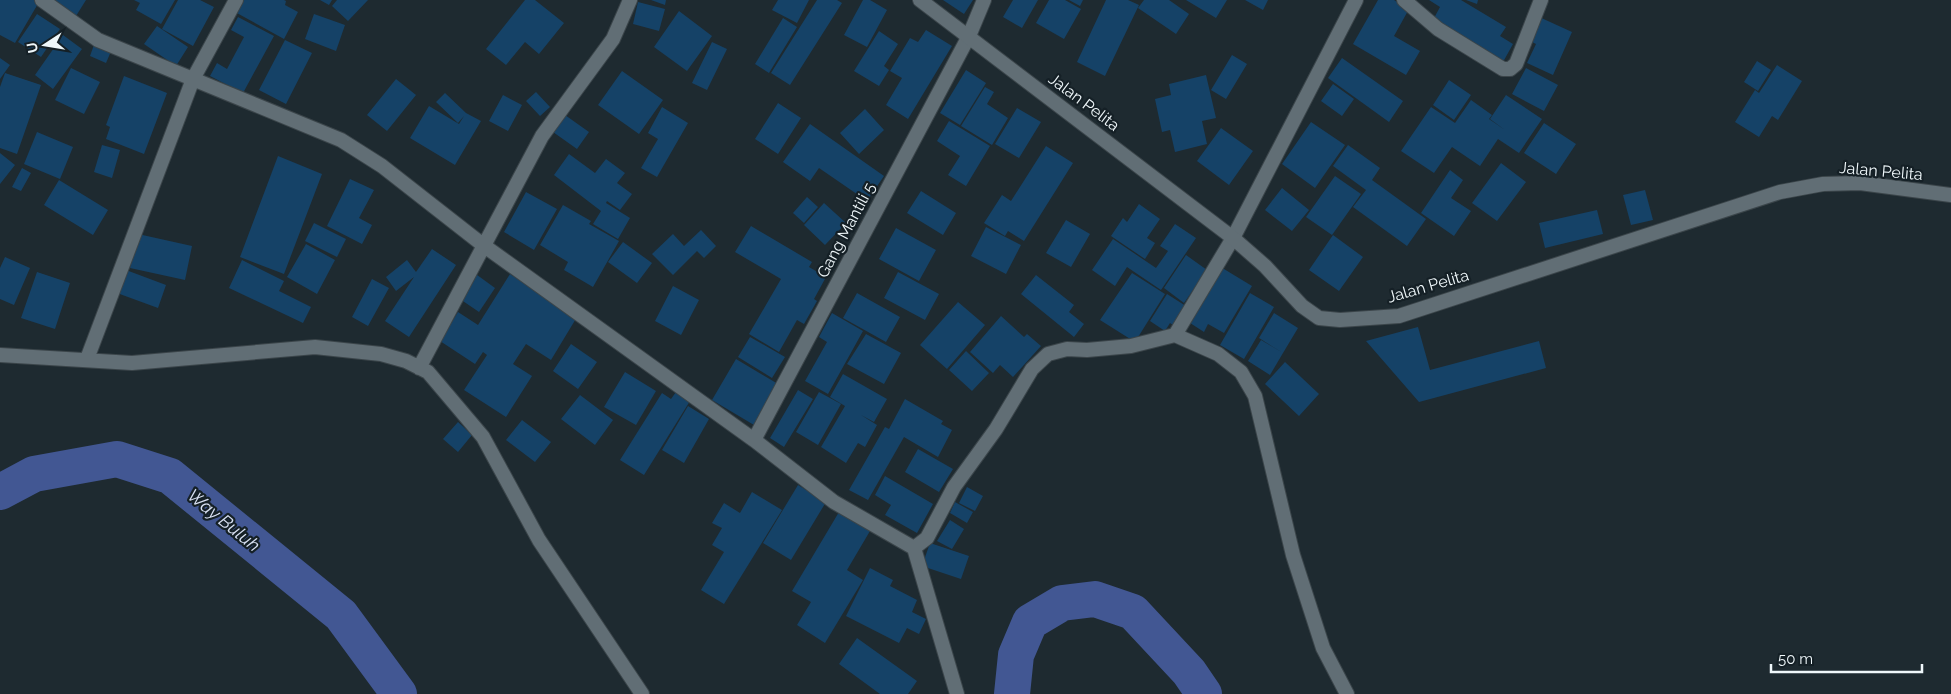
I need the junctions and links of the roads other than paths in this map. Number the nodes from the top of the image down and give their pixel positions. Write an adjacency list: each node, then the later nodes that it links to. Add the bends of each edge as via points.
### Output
1 (42, 0): 10 (street, via 98,40)
2 (236, 0): 10 (street)
3 (630, 0): 13 (street, via 613,40 542,136)
4 (920, 0): 9 (street, Jalan Pelita)
5 (984, 0): 9 (street, Gang Mantili 5)
6 (1356, 0): 12 (street)
7 (1404, 0): 8 (street, via 1438,29 1503,69 1510,69 1516,64)
8 (1541, 0)
9 (969, 36): 12 (street, Jalan Pelita); 18 (street, Gang Mantili 5)
10 (193, 80): 13 (street, via 341,140 382,166); 16 (street)
11 (1951, 196): 12 (street, Jalan Pelita, via 1860,183 1823,184 1780,192 1399,316 1340,320 1319,318 1302,306 1265,266)
12 (1233, 238): 14 (street)
13 (483, 245): 17 (street); 18 (street)
14 (1175, 335): 19 (street, via 1131,346 1067,349 1048,354 1032,368 996,429 954,487 927,538); 22 (street, via 1218,354 1241,372 1255,396 1294,555 1323,648)
15 (0, 355): 16 (street)
16 (87, 359): 17 (street, via 132,363 315,347 381,354)
17 (419, 368): 20 (street, via 428,372 483,437 539,540)
18 (754, 440): 19 (street, via 834,502)
19 (914, 548): 21 (street)
20 (642, 694)
21 (957, 694)
22 (1347, 694)

